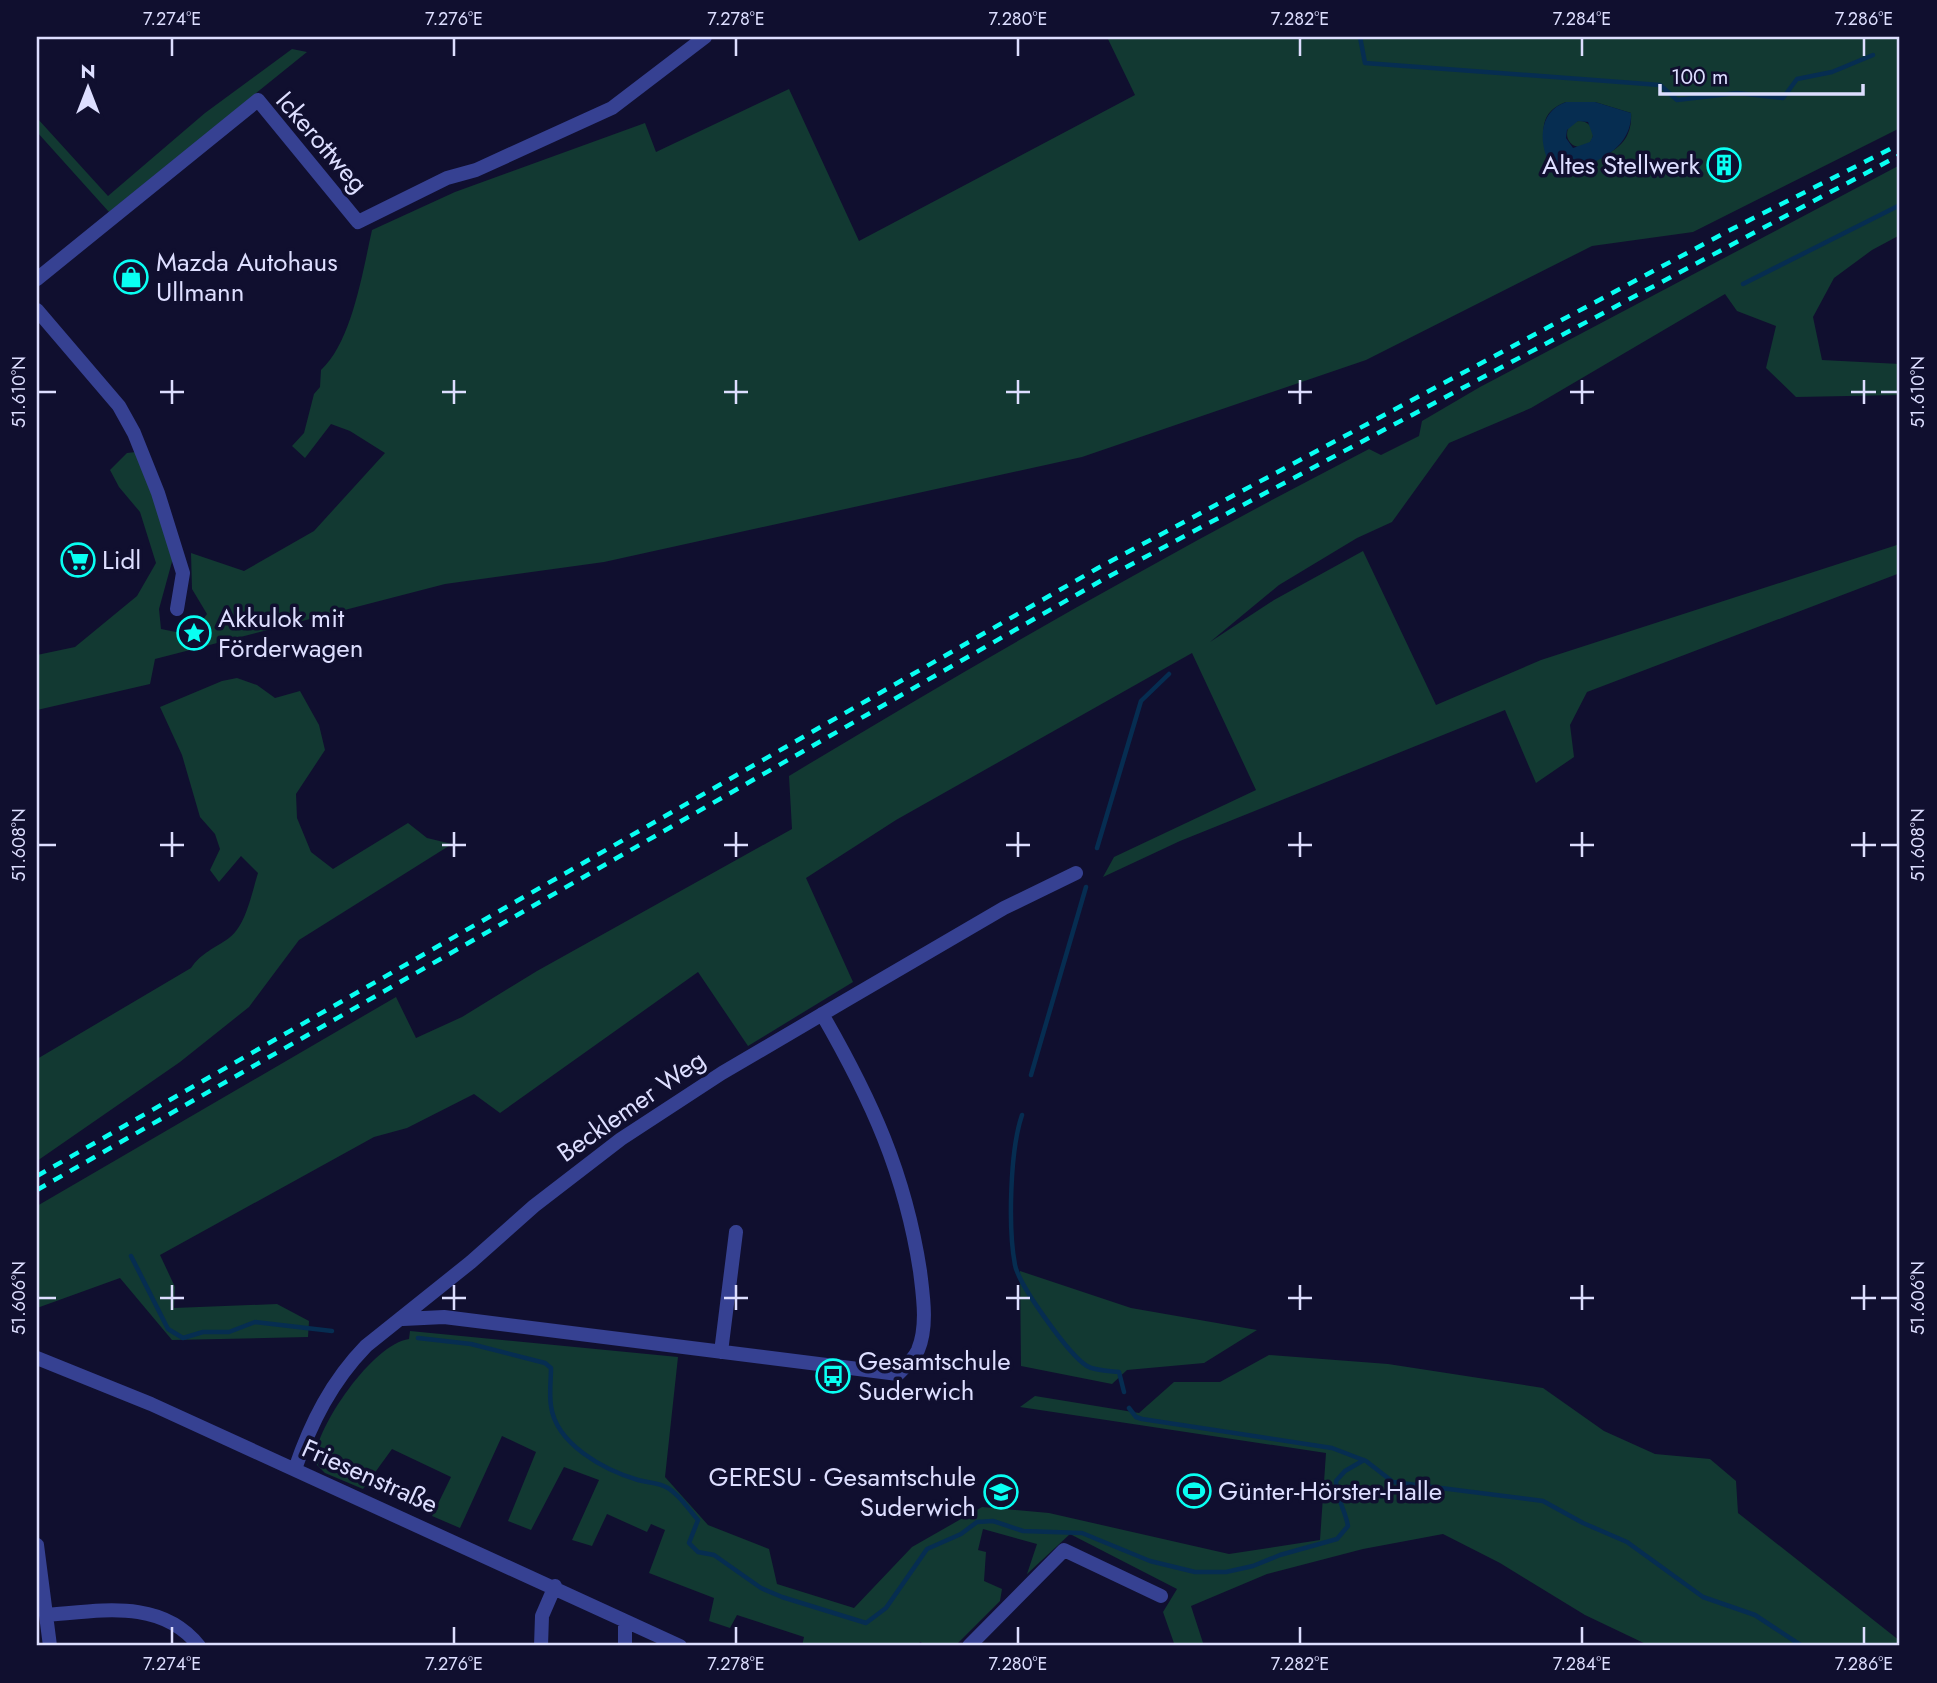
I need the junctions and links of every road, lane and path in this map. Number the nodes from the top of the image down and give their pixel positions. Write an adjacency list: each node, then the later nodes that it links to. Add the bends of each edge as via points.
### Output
1 (705, 37): 2 (street, Ickerottweg, via 612,108 476,170 447,178 358,222 258,100)
2 (37, 279)
3 (37, 310): 4 (street, via 119,406 134,433 183,573)
4 (177, 609)
5 (1076, 873): 6 (street, Becklemer Weg, via 1004,908)
6 (822, 1014): 8 (street, Becklemer Weg, via 621,1139); 9 (street, via 864,1087 888,1141 909,1208 922,1287 923,1330 918,1352 898,1374)
7 (736, 1232): 9 (street)
8 (402, 1319): 9 (street, via 444,1317); 11 (street, Becklemer Weg, via 343,1370 308,1433)
9 (721, 1352)
10 (37, 1358): 11 (street, Friesenstraße)
11 (295, 1469): 13 (street, Friesenstraße)
12 (37, 1545): 15 (street)
13 (555, 1586): 16 (street, Friesenstraße); 19 (street, via 542,1616)
14 (1161, 1596): 22 (street, via 1064,1550)
15 (43, 1621): 17 (street); 18 (street, via 139,1611 166,1618 188,1632)
16 (625, 1622): 20 (street); 21 (street, Friesenstraße)
17 (50, 1646)
18 (199, 1646)
19 (541, 1646)
20 (625, 1646)
21 (680, 1646)
22 (969, 1646)

